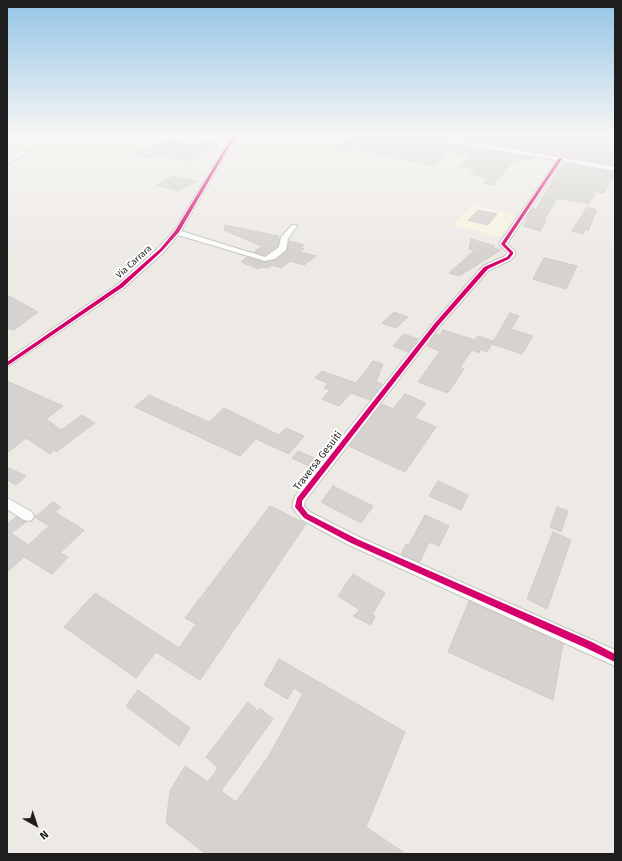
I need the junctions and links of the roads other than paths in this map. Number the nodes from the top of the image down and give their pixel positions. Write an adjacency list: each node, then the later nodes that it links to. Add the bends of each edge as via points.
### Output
1 (211, 175): 4 (street, Via Carrara)
2 (549, 175): 8 (street, Traversa Gesuiti, via 503,244 512,253 508,258 486,268 437,324 299,500 298,507 306,516 354,541)
3 (294, 226): 4 (street, via 284,239 283,248 265,259)
4 (177, 232): 5 (street, Via Carrara, via 121,286)
5 (7, 364)
6 (7, 503): 7 (street)
7 (28, 516)
8 (615, 658)

